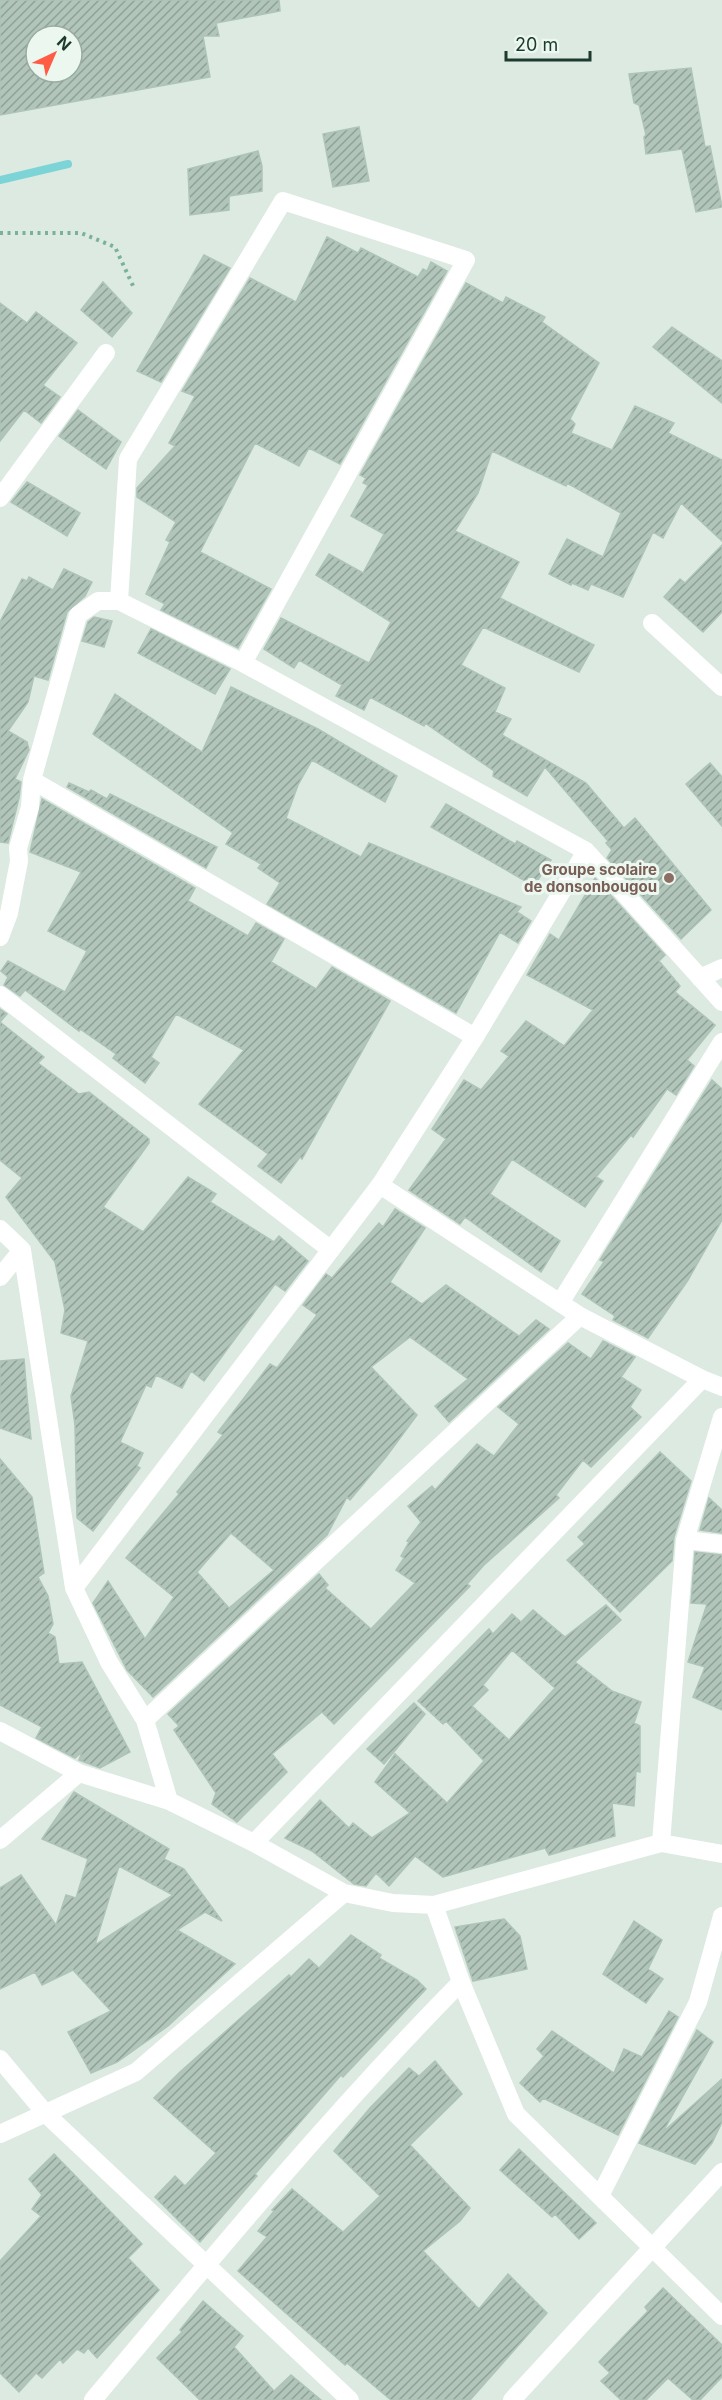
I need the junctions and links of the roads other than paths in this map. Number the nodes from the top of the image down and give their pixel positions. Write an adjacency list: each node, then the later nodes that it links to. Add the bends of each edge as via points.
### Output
1 (106, 352): 2 (street)
2 (0, 498)
3 (119, 601): 5 (street); 5 (street, via 128,459 283,201 466,260); 7 (street, via 98,601 78,615)
4 (652, 623): 6 (street)
5 (243, 663): 8 (street)
6 (722, 687)
7 (32, 780): 9 (street, via 9,913); 14 (street)
8 (586, 851): 11 (street); 14 (street)
9 (0, 937)
10 (722, 968): 11 (street)
11 (700, 978): 13 (street)
12 (0, 994): 19 (street)
13 (722, 1002)
14 (475, 1037): 16 (street)
15 (722, 1042): 21 (street)
16 (380, 1185): 19 (street); 21 (street)
17 (0, 1229): 18 (street)
18 (22, 1250): 20 (street); 28 (street)
19 (331, 1250): 28 (street)
20 (0, 1277)
21 (560, 1303): 22 (street)
22 (580, 1316): 23 (street); 29 (street)
23 (702, 1379): 24 (street); 34 (street)
24 (722, 1387)
25 (722, 1417): 26 (street)
26 (686, 1540): 27 (street); 35 (street)
27 (722, 1544)
28 (74, 1588): 29 (street, via 109,1662)
29 (145, 1720): 32 (street)
30 (0, 1731): 31 (street)
31 (80, 1773): 32 (street); 33 (street)
32 (169, 1801): 34 (street)
33 (0, 1840)
34 (254, 1843): 37 (street)
35 (661, 1843): 36 (street); 38 (street)
36 (722, 1854)
37 (344, 1893): 38 (street, via 393,1903); 42 (street, via 136,2072)
38 (434, 1905): 40 (street)
39 (722, 1916): 45 (street, via 698,2002)
40 (461, 1982): 45 (street, via 516,2114); 47 (street, via 384,2061)
41 (0, 2059): 42 (street)
42 (46, 2114): 43 (street); 47 (street)
43 (0, 2134)
44 (722, 2172): 46 (street)
45 (600, 2196): 46 (street)
46 (652, 2248): 48 (street); 51 (street)
47 (206, 2265): 49 (street); 50 (street)
48 (722, 2316)
49 (93, 2400)
50 (350, 2400)
51 (512, 2400)

